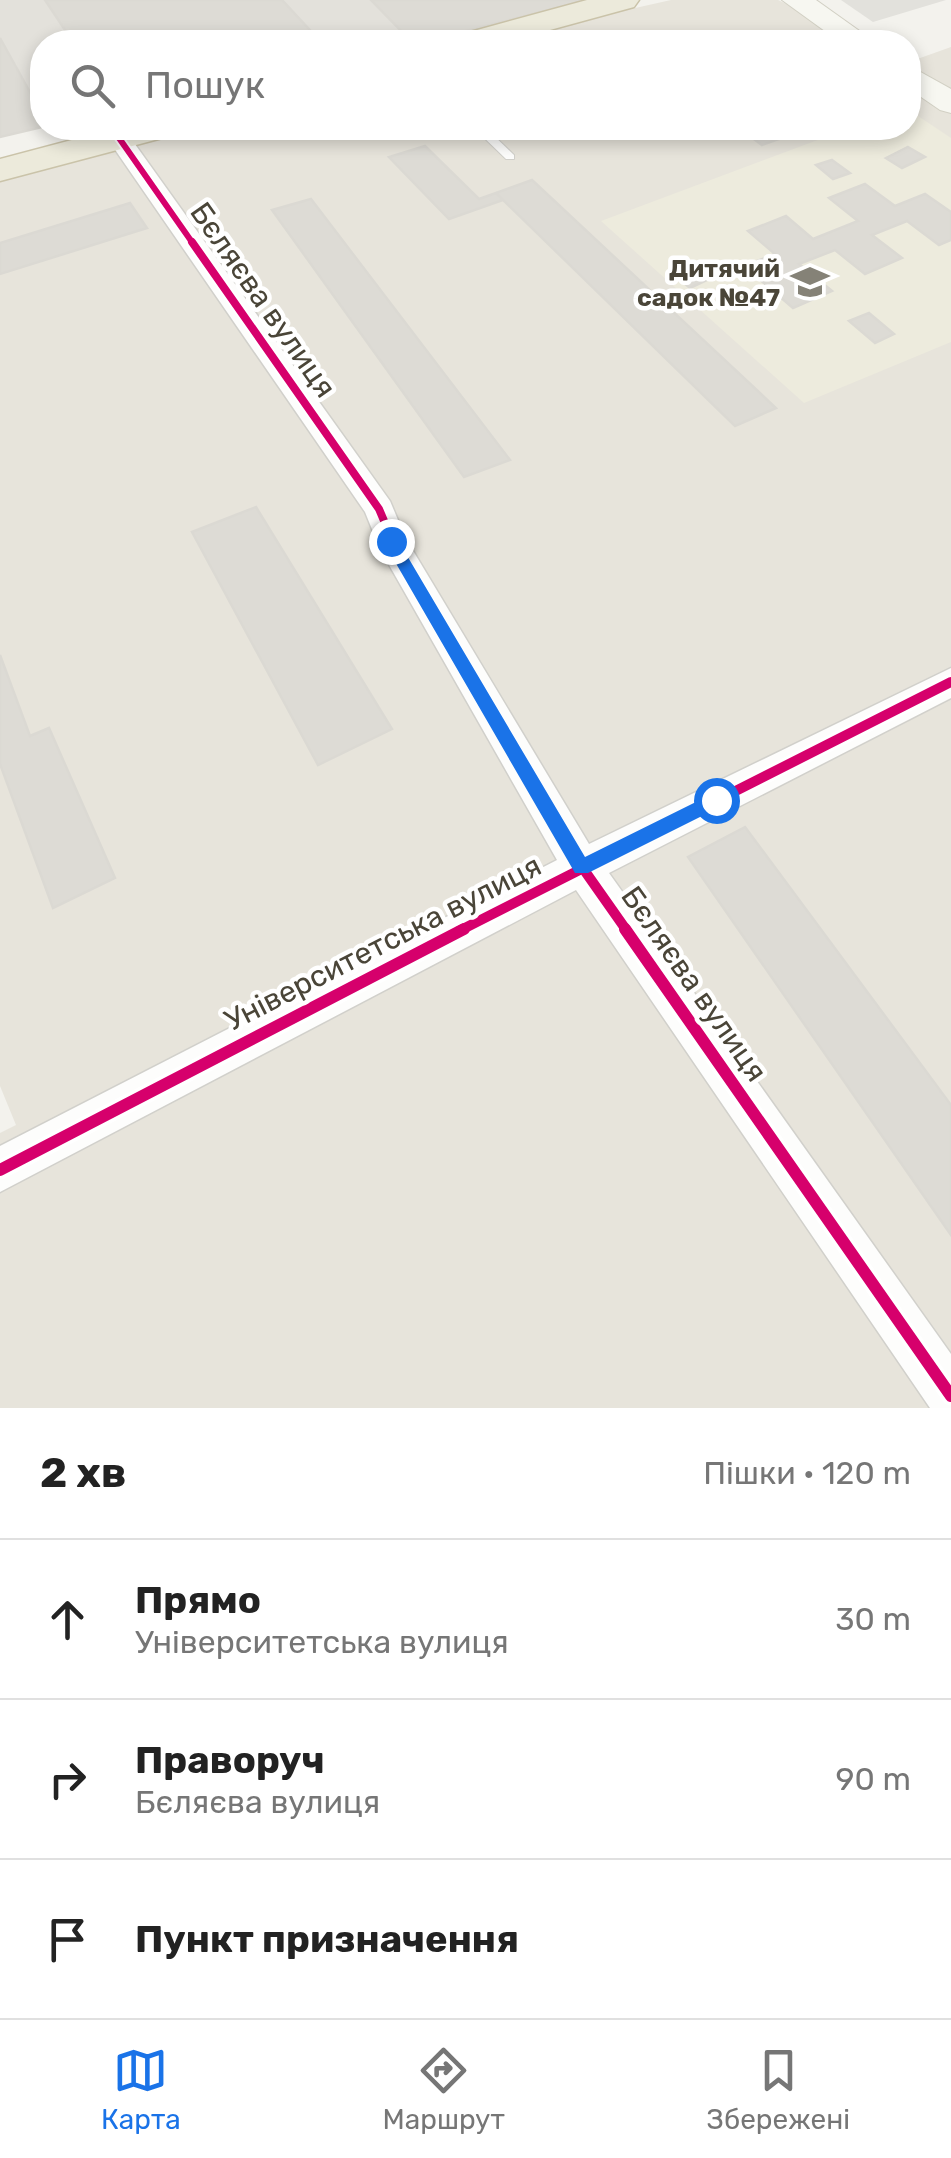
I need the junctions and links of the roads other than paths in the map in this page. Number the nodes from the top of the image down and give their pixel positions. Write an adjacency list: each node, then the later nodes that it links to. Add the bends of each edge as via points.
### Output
1 (623, 0): 3 (highway)
2 (796, 0): 4 (street)
3 (514, 30)
4 (842, 30)
5 (921, 83): 6 (street)
6 (951, 103)
7 (112, 140): 11 (highway)
8 (120, 140): 13 (street, Бєляєва вулиця, via 379,508 391,541)
9 (492, 140): 10 (lane)
10 (510, 157)
11 (0, 170)
12 (951, 682): 13 (street, Університетська вулиця)
13 (582, 868): 14 (street, Університетська вулиця); 15 (street, Бєляєва вулиця)
14 (0, 1170)
15 (951, 1396)

